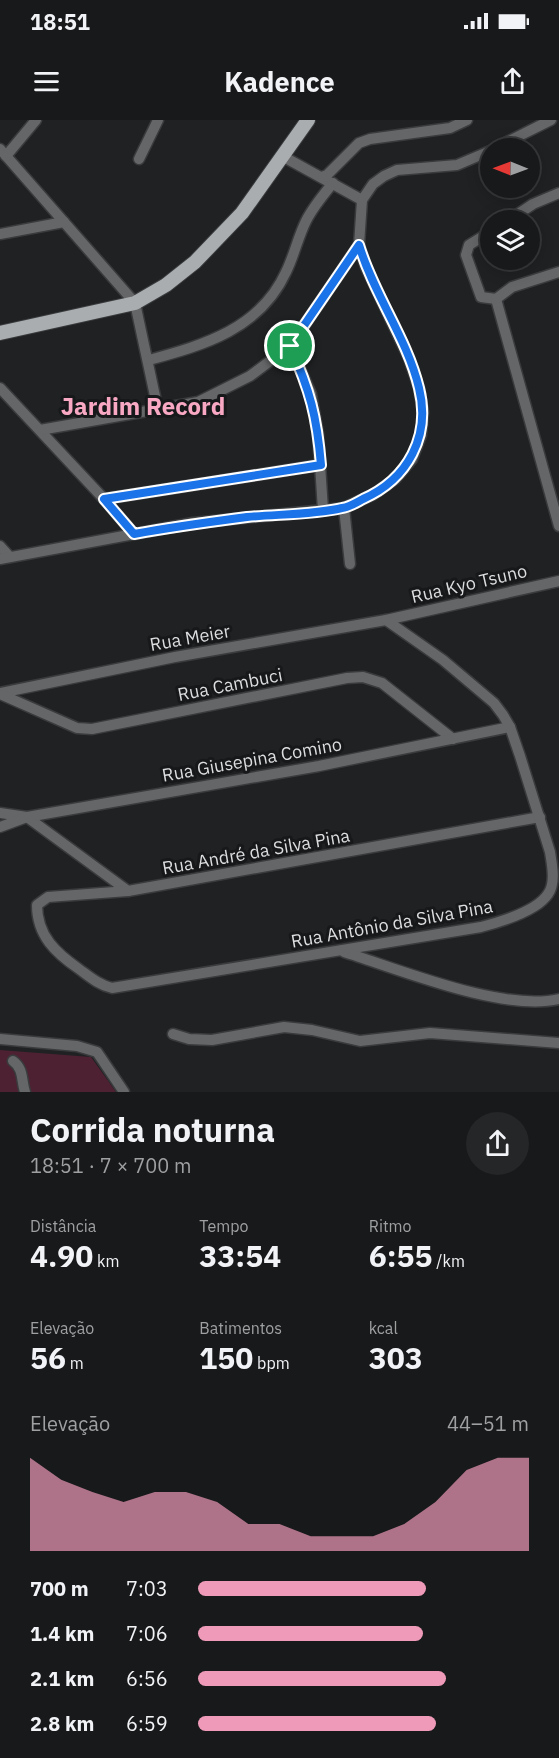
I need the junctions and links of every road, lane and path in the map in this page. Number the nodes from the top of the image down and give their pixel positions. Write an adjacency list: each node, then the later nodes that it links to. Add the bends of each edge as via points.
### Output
1 (36, 120): 7 (street)
2 (158, 120): 10 (street)
3 (308, 120): 9 (main road)
4 (467, 120): 11 (street, via 450,128 359,143)
5 (551, 120): 6 (street)
6 (515, 138)
7 (3, 153): 16 (street)
8 (480, 155): 14 (street, via 457,165 398,170 373,184)
9 (284, 157): 11 (street); 22 (main road, via 219,239 180,275)
10 (140, 159)
11 (322, 177): 12 (street)
12 (333, 183): 14 (street); 25 (street, via 305,223 278,288 246,323 220,337)
13 (559, 193): 15 (street)
14 (362, 200): 19 (street)
15 (524, 210)
16 (64, 222): 17 (street); 22 (street)
17 (0, 234)
18 (480, 238): 21 (street, via 469,245 466,255 481,297)
19 (359, 245): 24 (street); 31 (street, via 409,358 419,388 423,423 412,459 395,479)
20 (559, 272): 21 (street, via 512,287)
21 (496, 299): 33 (street)
22 (135, 303): 23 (main road); 25 (street)
23 (0, 333)
24 (290, 346): 27 (street, via 216,395); 29 (street, via 310,394)
25 (148, 360): 27 (street)
26 (0, 388): 28 (street)
27 (158, 410): 28 (street)
28 (40, 430): 30 (street)
29 (321, 465): 30 (street); 32 (street)
30 (104, 499): 34 (street)
31 (344, 508): 32 (street); 37 (street)
32 (323, 510): 34 (street, via 193,523)
33 (559, 526)
34 (134, 534): 36 (street)
35 (0, 546): 36 (street)
36 (5, 558)
37 (350, 564)
38 (559, 581): 39 (street, Rua Kyo Tsuno)
39 (386, 620): 40 (street, Rua Meier); 41 (street, Rua Antônio da Silva Pina, via 443,660 494,703)
40 (0, 693): 42 (street, Rua Cambuci, via 77,728 92,729 363,678 382,682)
41 (510, 727): 42 (street, Rua Giusepina Comino); 45 (street, Rua Antônio da Silva Pina)
42 (453, 739): 44 (street, Rua Giusepina Comino)
43 (0, 813): 44 (street)
44 (27, 817): 46 (street, Rua Giusepina Comino); 48 (street)
45 (540, 817): 47 (street, Rua Antônio da Silva Pina, via 550,852); 48 (street, Rua André da Silva Pina)
46 (0, 827)
47 (554, 890): 49 (street, Rua Antônio da Silva Pina, via 507,920)
48 (128, 891): 50 (street, Rua André da Silva Pina, via 48,897 38,905 40,926 54,951 99,984)
49 (342, 951): 50 (street, Rua Antônio da Silva Pina); 51 (street, via 481,994 533,1002)
50 (112, 988)
51 (559, 999)
52 (173, 1034): 54 (street, via 212,1040 284,1027 360,1041 430,1033)
53 (0, 1039): 57 (street, via 90,1049 97,1052)
54 (559, 1043)
55 (14, 1061): 56 (street, via 22,1071)
56 (25, 1092)
57 (124, 1092)

